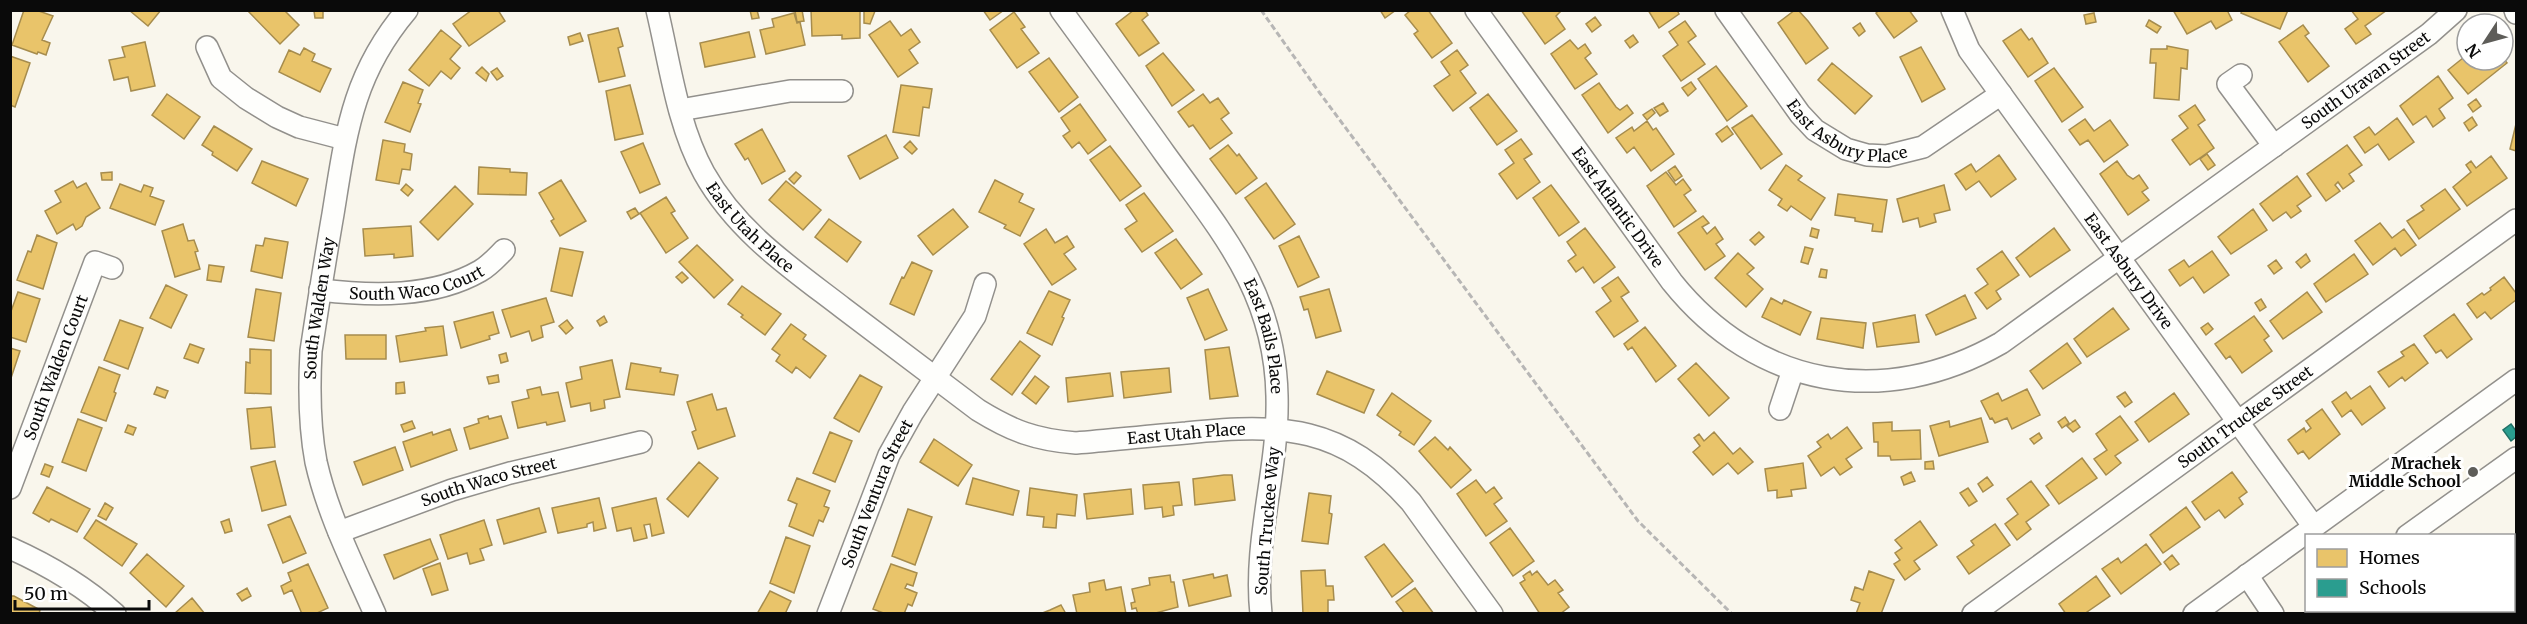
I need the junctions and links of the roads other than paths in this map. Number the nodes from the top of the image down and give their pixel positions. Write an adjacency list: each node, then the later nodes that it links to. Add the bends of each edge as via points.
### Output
1 (407, 10): 13 (street, South Walden Way, via 371,61)
2 (657, 10): 12 (street, East Utah Place)
3 (1061, 10): 26 (street, East Bails Place, via 1225,236 1249,278 1271,341 1276,370)
4 (1476, 10): 21 (street, East Atlantic Drive, via 1688,301 1716,328 1747,349)
5 (1726, 10): 11 (street, East Asbury Place, via 1800,114 1827,139 1846,149 1887,156 1908,152 1942,136)
6 (1952, 10): 11 (street, East Asbury Drive, via 1970,50)
7 (2456, 10): 14 (street, South Uravan Street, via 2429,34)
8 (207, 47): 13 (street, via 221,78 246,98 299,127)
9 (2241, 75): 14 (street, via 2228,84)
10 (842, 91): 12 (street, via 790,91)
11 (2001, 94): 17 (street, East Asbury Drive)
12 (680, 110): 22 (street, East Utah Place, via 703,172 742,226 761,245)
13 (345, 139): 20 (street, South Walden Way)
14 (2274, 146): 17 (street, South Uravan Street)
15 (2517, 220): 25 (street, South Truckee Street)
16 (504, 250): 20 (street, South Waco Court, via 481,270 445,284 385,294)
17 (2119, 258): 21 (street, East Atlantic Drive, via 2001,343 1955,366 1923,376 1881,382 1843,381); 25 (street, East Asbury Drive)
18 (112, 268): 29 (street, South Walden Court, via 95,262)
19 (985, 284): 22 (street, via 975,316)
20 (321, 290): 31 (street, South Walden Way, via 311,351 311,425 316,462)
21 (1793, 370): 24 (street)
22 (936, 378): 26 (street, East Utah Place, via 1002,425 1050,441 1076,443 1244,427); 37 (street, South Ventura Street, via 889,455)
23 (2517, 380): 30 (street)
24 (1780, 409)
25 (2238, 422): 30 (street, East Asbury Drive); 40 (street, South Truckee Street)
26 (1275, 428): 38 (street, South Truckee Way, via 1260,570); 39 (street, via 1327,440 1381,472 1412,502)
27 (641, 442): 31 (street, South Waco Street, via 452,490)
28 (2517, 458): 32 (street)
29 (10, 488)
30 (2314, 527): 34 (street)
31 (339, 532): 36 (street, South Walden Way)
32 (2410, 534)
33 (10, 548): 35 (street, via 72,580)
34 (2247, 575): 41 (street); 42 (street)
35 (115, 614)
36 (375, 614)
37 (828, 614)
38 (1261, 614)
39 (1492, 614)
40 (1973, 614)
41 (2194, 614)
42 (2274, 614)

